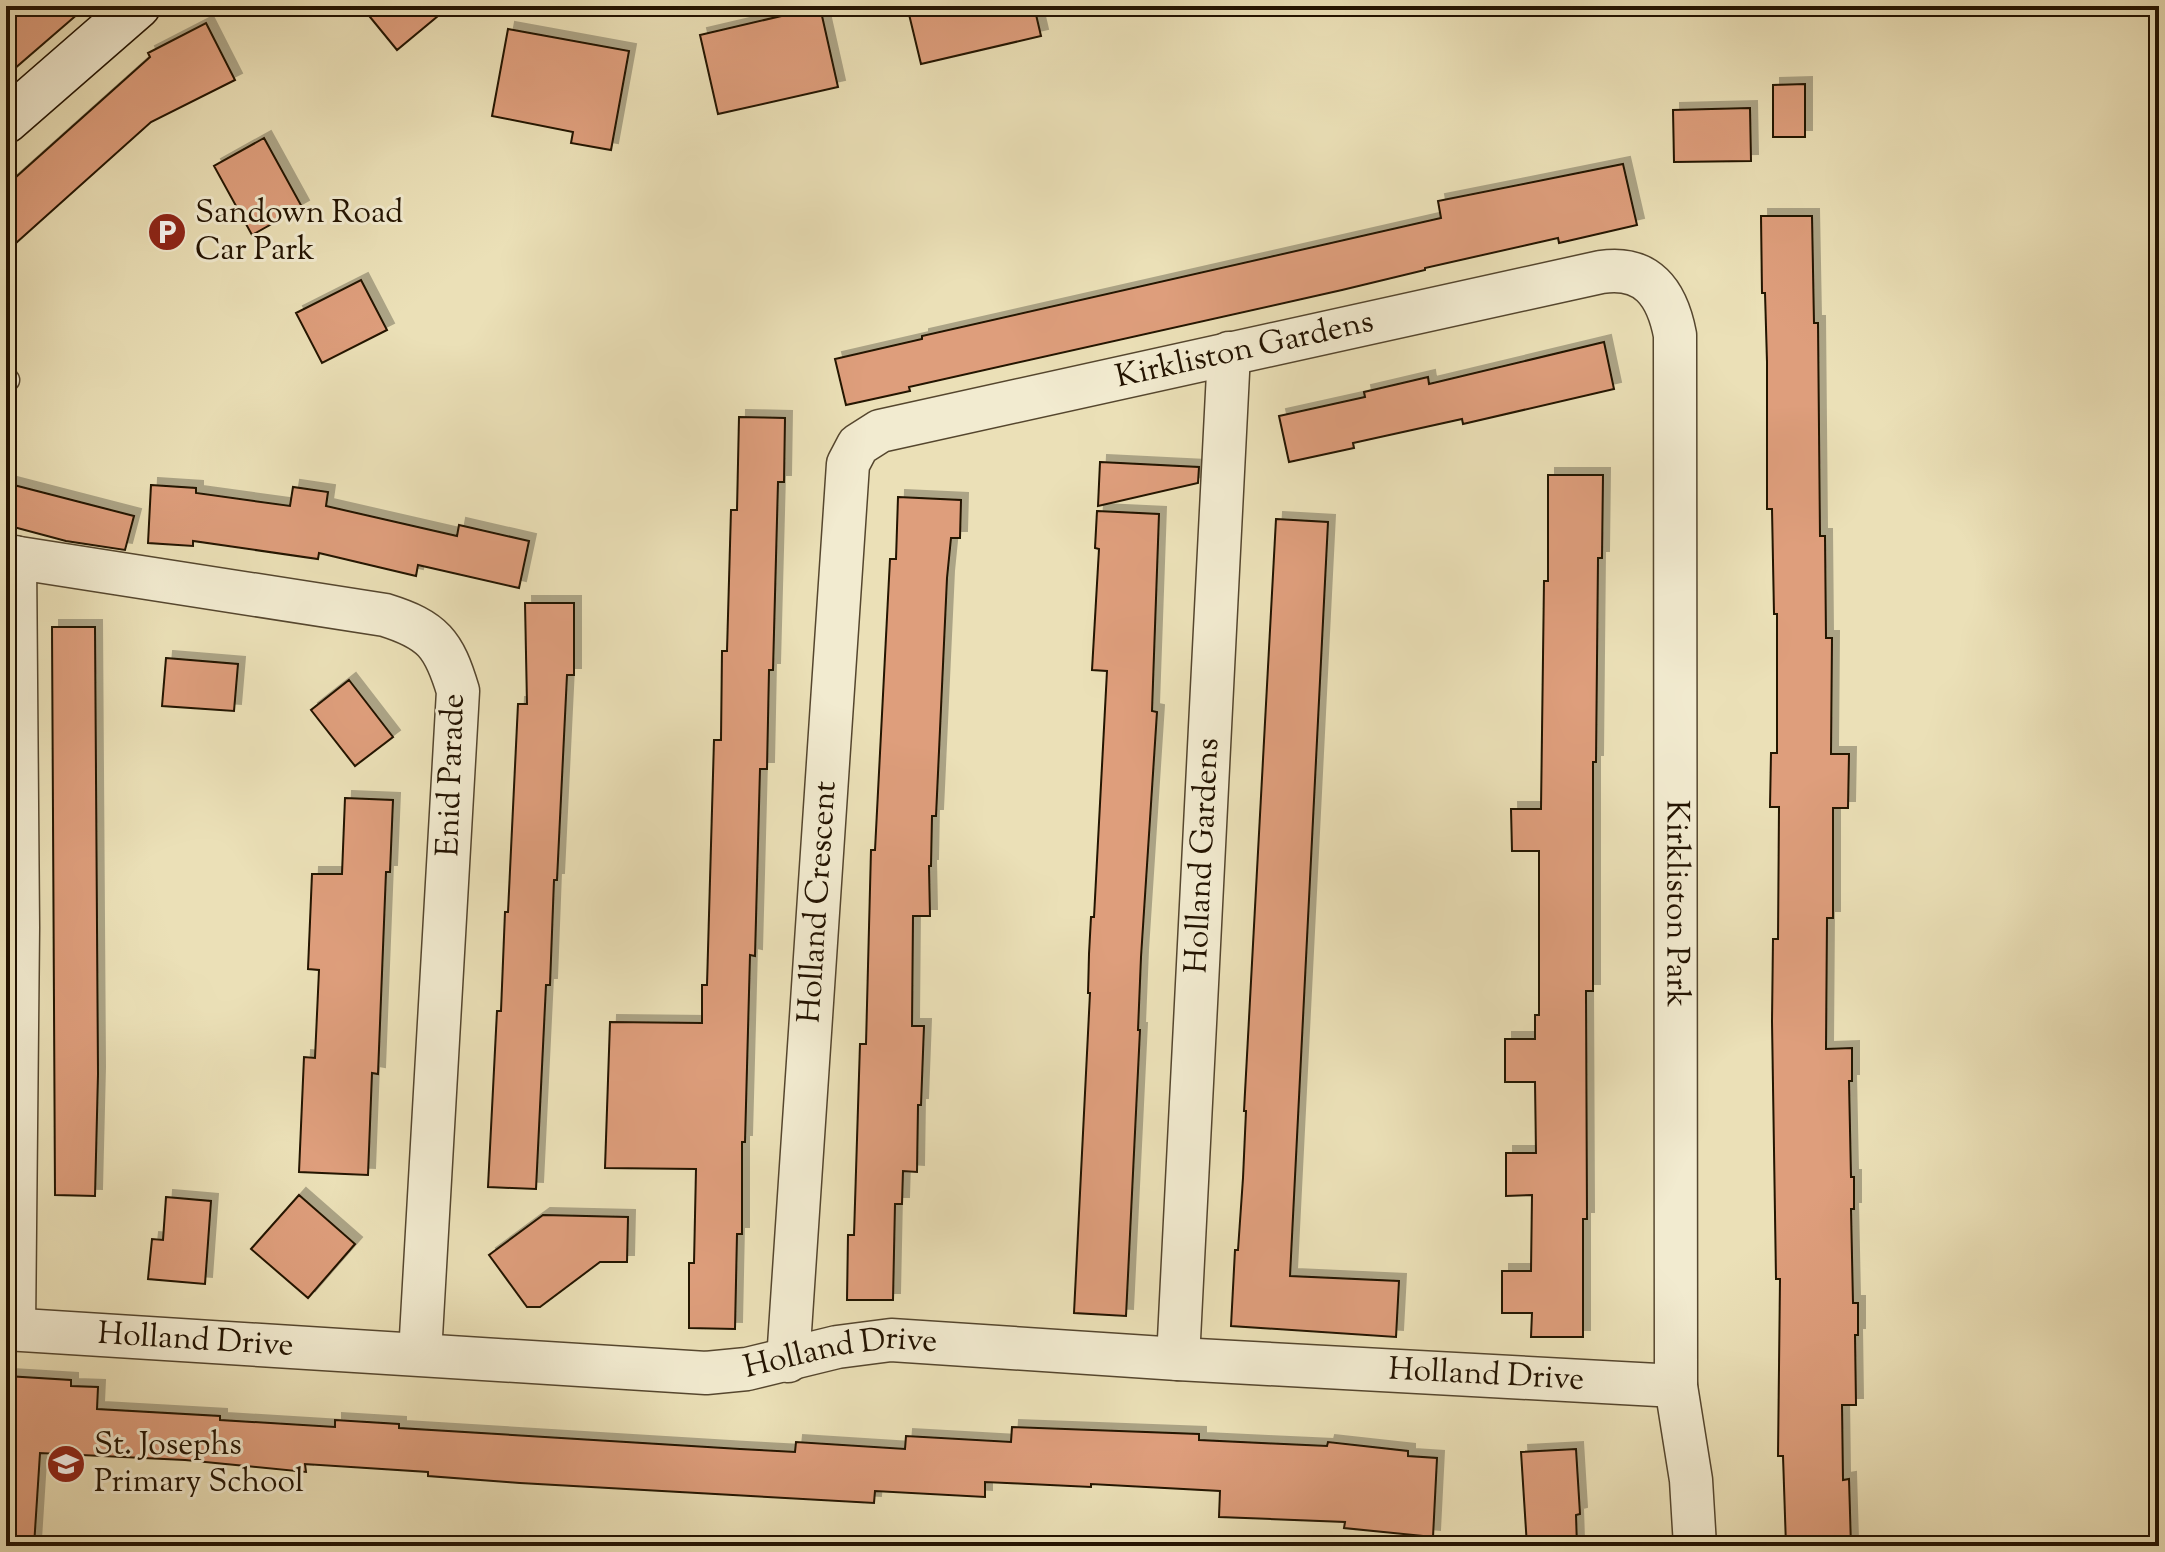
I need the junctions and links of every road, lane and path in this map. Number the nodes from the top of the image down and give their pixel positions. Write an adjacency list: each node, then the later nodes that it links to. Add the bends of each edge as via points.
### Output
1 (138, 6): 2 (street)
2 (6, 121)
3 (1636, 273): 4 (street, Kirkliston Gardens, via 1601,272); 11 (street, Kirkliston Park, via 1658,291 1675,335)
4 (1229, 353): 5 (street, Kirkliston Gardens, via 880,431); 9 (street, Holland Gardens)
5 (858, 445): 10 (street, Holland Crescent, via 848,464)
6 (11, 557): 7 (street, via 18,927); 8 (street, Enid Parade, via 385,615 415,624 436,641 450,665 458,691)
7 (10, 1329): 8 (street, Holland Drive)
8 (420, 1354): 10 (street, Holland Drive, via 706,1373)
9 (1178, 1359): 10 (street, Holland Drive, via 891,1340); 11 (street, Holland Drive)
10 (788, 1361)
11 (1676, 1386): 12 (street, Kirkliston Park)
12 (1695, 1546)

